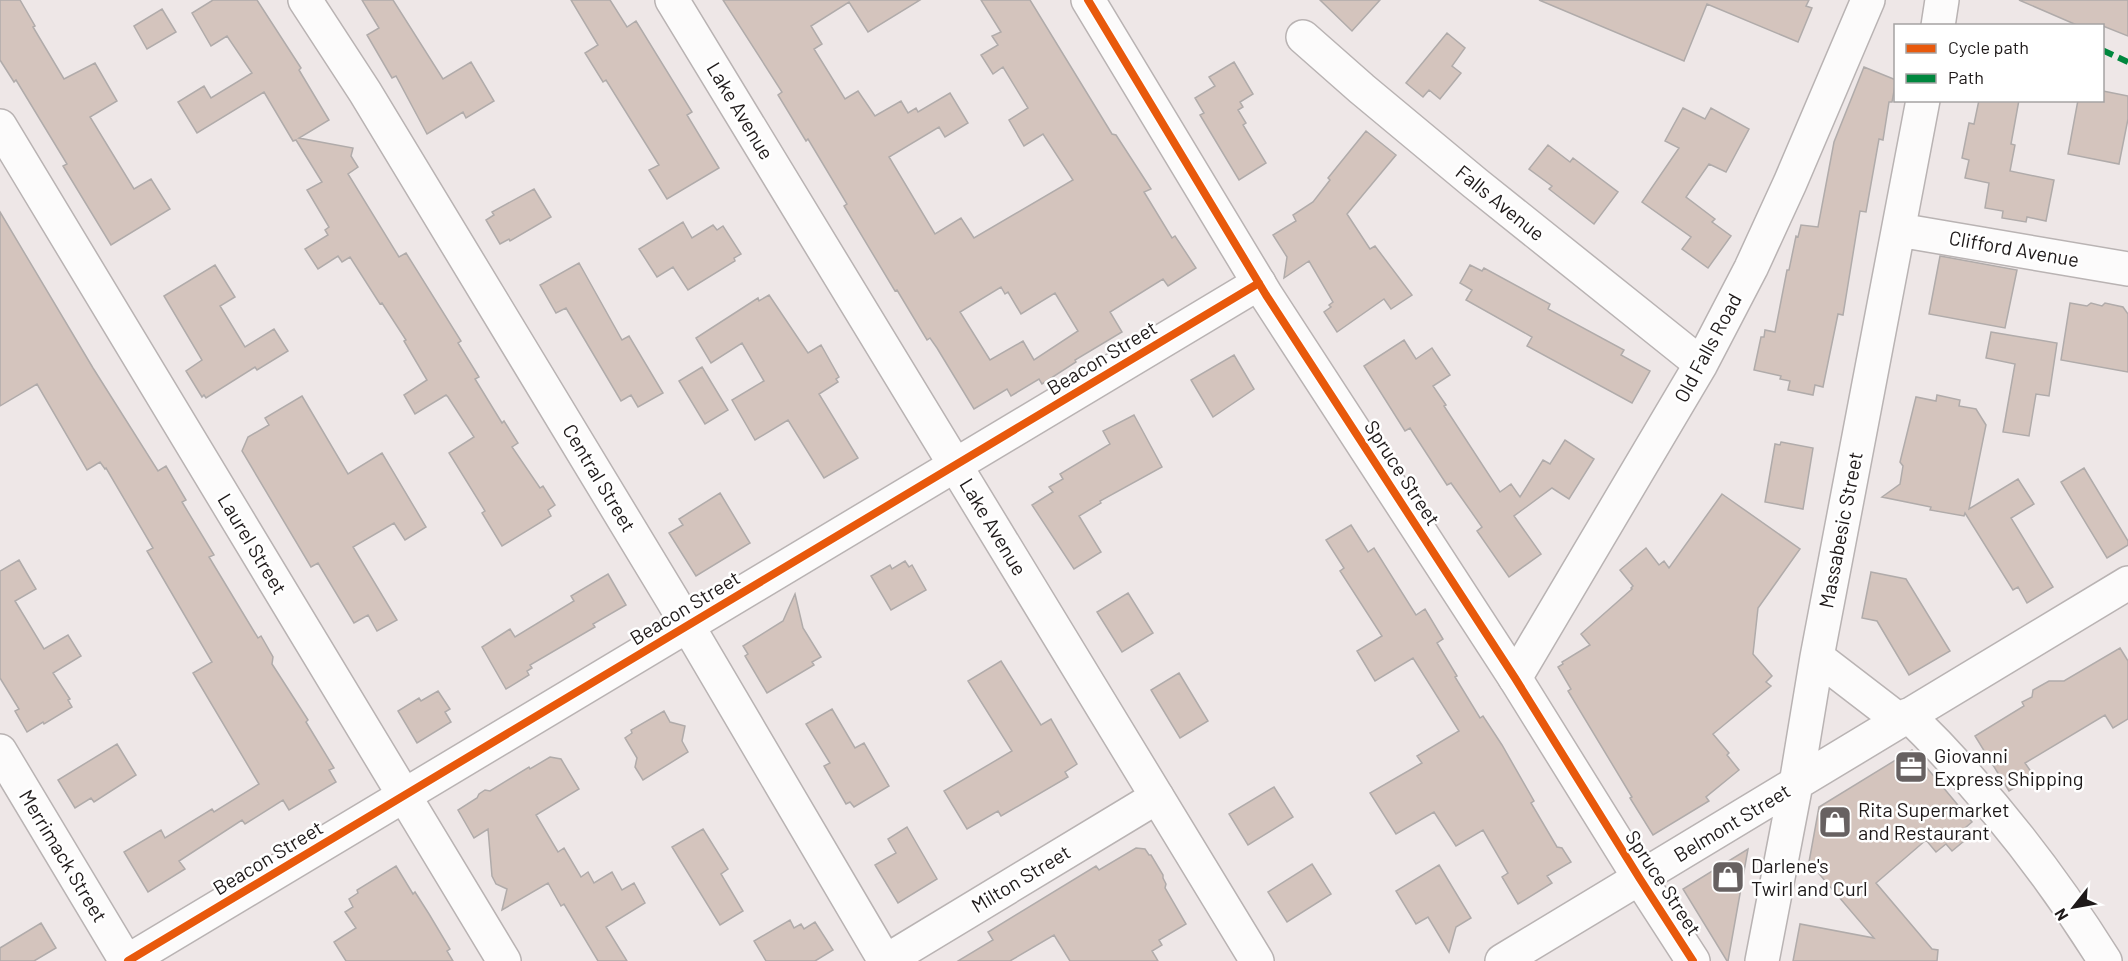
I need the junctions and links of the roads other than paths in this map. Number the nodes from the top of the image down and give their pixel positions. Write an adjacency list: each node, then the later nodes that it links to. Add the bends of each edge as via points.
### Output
1 (305, 0): 16 (street, Central Street, via 365,92)
2 (672, 0): 14 (street, Lake Avenue)
3 (1088, 0): 12 (street, Spruce Street)
4 (1868, 0): 13 (street, Old Falls Road, via 1790,183)
5 (1942, 0): 6 (street)
6 (1938, 24)
7 (1303, 37): 13 (street, Falls Avenue, via 1475,183)
8 (1923, 102): 10 (street, Massabesic Street)
9 (0, 126): 22 (street, Laurel Street)
10 (1899, 230): 11 (street, Clifford Avenue); 17 (street, Massabesic Street)
11 (2128, 269)
12 (1259, 283): 14 (street, Beacon Street); 18 (street, Spruce Street)
13 (1701, 364): 18 (street, Old Falls Road)
14 (955, 465): 16 (street, Beacon Street); 23 (street, Lake Avenue)
15 (2128, 584): 19 (street, Belmont Street)
16 (688, 625): 22 (street, Beacon Street); 27 (street, Central Street)
17 (1817, 657): 19 (street); 21 (street, Massabesic Street)
18 (1515, 678): 24 (street, Spruce Street)
19 (1904, 717): 21 (street, Belmont Street); 32 (street, via 1930,736 2026,847)
20 (0, 751): 25 (street, Merrimack Street)
21 (1796, 784): 24 (street, Belmont Street); 31 (street, Massabesic Street)
22 (404, 796): 25 (street, Beacon Street); 26 (street, Laurel Street)
23 (1157, 797): 27 (street, Milton Street); 28 (street, Lake Avenue)
24 (1640, 879): 29 (street, Belmont Street); 30 (street, Spruce Street)
25 (127, 961)
26 (504, 961)
27 (885, 961)
28 (1257, 961)
29 (1502, 961)
30 (1693, 961)
31 (1762, 961)
32 (2105, 961)

